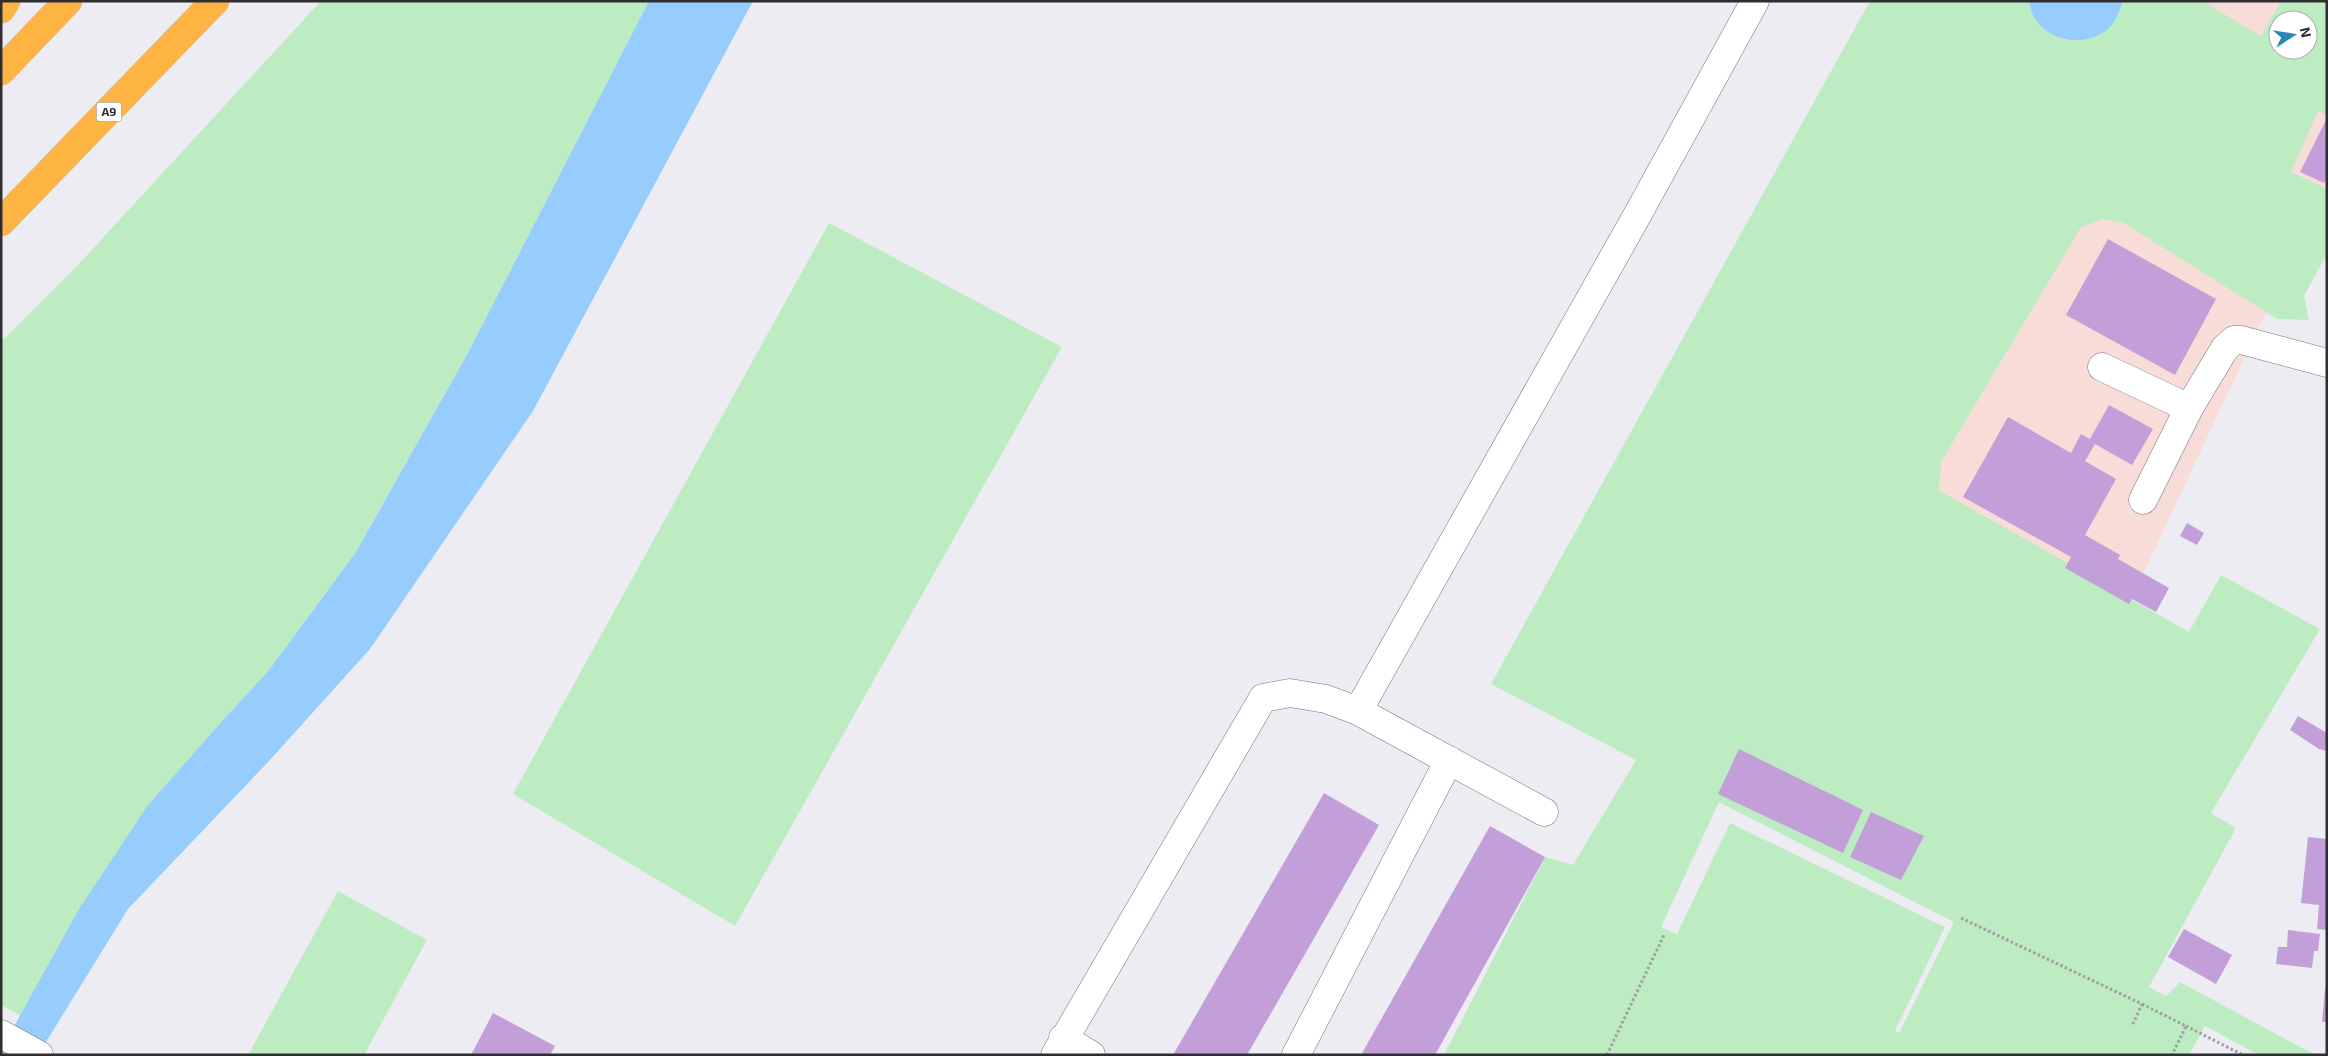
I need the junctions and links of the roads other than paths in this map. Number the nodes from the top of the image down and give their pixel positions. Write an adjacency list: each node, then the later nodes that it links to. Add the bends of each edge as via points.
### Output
1 (6, 1): 5 (highway)
2 (68, 1): 6 (highway)
3 (216, 1): 7 (highway, A9)
4 (1755, 1): 12 (street)
5 (1, 9)
6 (1, 71)
7 (1, 222)
8 (2327, 362): 10 (street, via 2234,340 2225,348)
9 (2102, 367): 10 (street)
10 (2189, 408): 11 (street)
11 (2143, 500)
12 (1358, 711): 13 (street); 16 (street, via 1326,699 1290,692 1264,698)
13 (1449, 760): 14 (street); 19 (street)
14 (1544, 812)
15 (1, 1034): 17 (street)
16 (1059, 1046): 18 (street)
17 (39, 1055)
18 (1091, 1055)
19 (1296, 1055)

